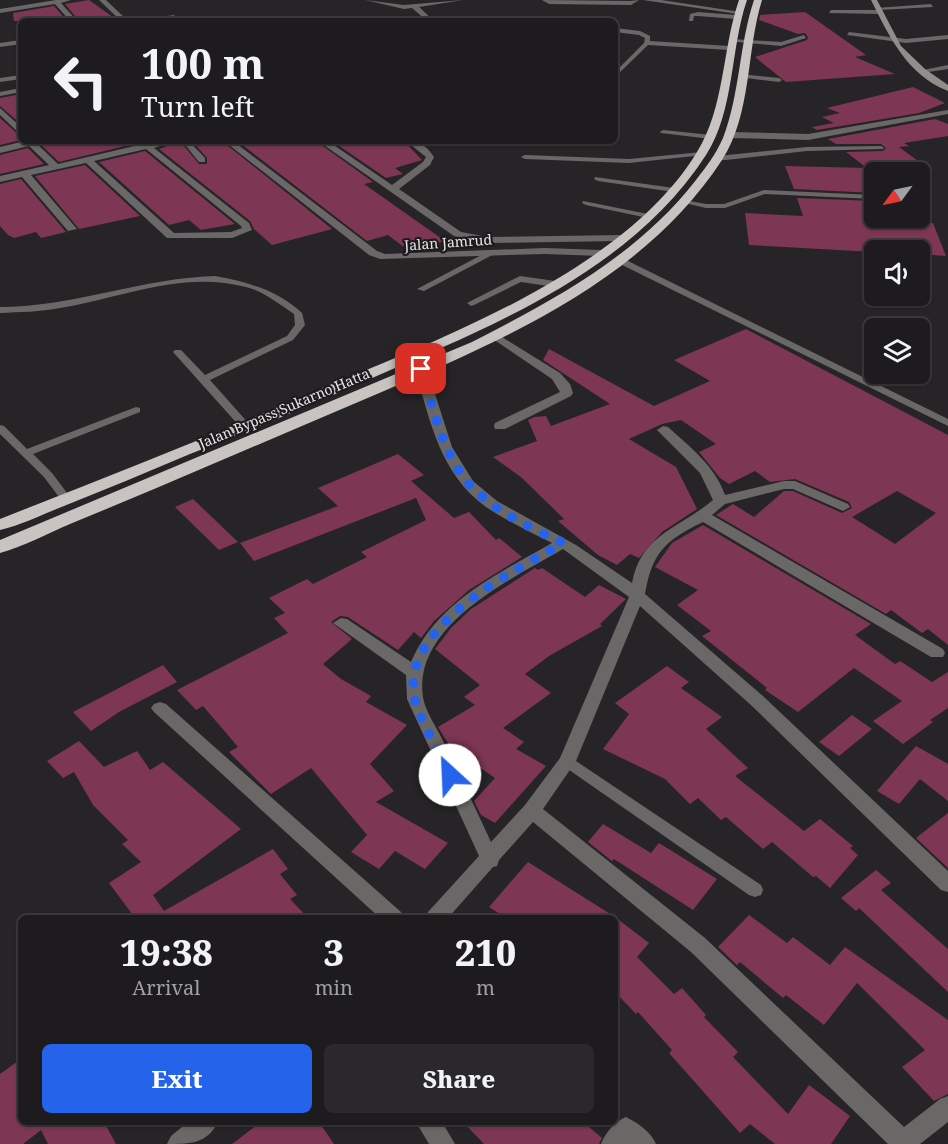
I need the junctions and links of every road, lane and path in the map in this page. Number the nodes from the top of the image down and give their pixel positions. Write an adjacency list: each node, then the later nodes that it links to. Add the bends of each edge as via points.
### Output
1 (16, 0): 15 (street)
2 (68, 0): 11 (street)
3 (102, 0): 22 (street)
4 (368, 0): 14 (street)
5 (460, 0): 14 (street)
6 (545, 0): 7 (lane)
7 (636, 0)
8 (646, 0): 16 (street)
9 (758, 0): 34 (highway, Jalan Bypass Sukarno Hatta)
10 (925, 0): 12 (lane)
11 (57, 2): 15 (street); 21 (street)
12 (877, 6): 13 (lane); 18 (lane); 30 (main road)
13 (931, 6)
14 (415, 7): 24 (street)
15 (22, 8): 17 (street); 19 (street)
16 (739, 10): 25 (lane, via 692,15); 35 (highway, Jalan Bypass Sukarno Hatta)
17 (0, 11)
18 (831, 12)
19 (28, 14)
20 (173, 16): 23 (street)
21 (71, 18)
22 (122, 18)
23 (161, 18)
24 (428, 18)
25 (691, 20)
26 (618, 30): 33 (lane, via 640,33 648,37)
27 (849, 34): 30 (lane)
28 (804, 37): 34 (lane, via 781,44)
29 (948, 37): 30 (lane)
30 (893, 39): 38 (main road)
31 (1, 43): 32 (street)
32 (18, 43)
33 (647, 43): 35 (lane); 39 (lane)
34 (746, 43): 35 (lane); 36 (highway, Jalan Bypass Sukarno Hatta)
35 (729, 48): 36 (highway); 52 (highway, Jalan Bypass Sukarno Hatta, via 722,104)
36 (743, 57): 40 (highway, Jalan Bypass Sukarno Hatta)
37 (948, 67): 38 (street)
38 (922, 71): 44 (main road)
39 (618, 72)
40 (740, 76): 43 (lane); 51 (highway, Jalan Bypass Sukarno Hatta)
41 (18, 77): 42 (street)
42 (0, 80)
43 (779, 80)
44 (948, 89)
45 (18, 91): 46 (street)
46 (0, 94)
47 (0, 110): 49 (street)
48 (948, 112): 51 (street, via 808,137)
49 (15, 129)
50 (663, 132): 52 (lane)
51 (730, 135): 67 (highway, Jalan Bypass Sukarno Hatta)
52 (711, 137): 65 (highway, Jalan Bypass Sukarno Hatta)
53 (22, 144): 63 (street)
54 (32, 144): 70 (street)
55 (112, 144): 64 (street)
56 (157, 144): 61 (street)
57 (188, 144): 69 (lane)
58 (232, 144): 82 (street, Jalan Jamrud, via 373,253 400,259)
59 (326, 144): 74 (street)
60 (415, 144): 74 (street, via 430,157)
61 (147, 146): 64 (street); 68 (street, via 246,225 247,230 232,235 171,236)
62 (881, 148): 67 (lane, via 823,148 761,157)
63 (0, 150)
64 (121, 152): 68 (street)
65 (702, 154): 66 (lane, via 629,161); 75 (highway, Jalan Bypass Sukarno Hatta)
66 (525, 157)
67 (718, 158): 77 (highway, Jalan Bypass Sukarno Hatta)
68 (87, 159): 70 (street)
69 (202, 160)
70 (56, 167): 71 (street)
71 (25, 174): 72 (street); 80 (street)
72 (0, 179)
73 (598, 179): 75 (lane)
74 (393, 189): 81 (street, via 447,227 474,239)
75 (674, 190): 79 (highway, Jalan Bypass Sukarno Hatta)
76 (864, 197): 77 (lane, via 764,192 725,206)
77 (684, 202): 84 (highway, Jalan Bypass Sukarno Hatta)
78 (586, 203): 79 (lane)
79 (648, 216): 81 (highway, Jalan Bypass Sukarno Hatta)
80 (72, 229)
81 (621, 238): 83 (highway, Jalan Bypass Sukarno Hatta)
82 (494, 252): 83 (street, Jalan Jamrud); 86 (lane)
83 (601, 253): 85 (highway, Jalan Bypass Sukarno Hatta)
84 (619, 260): 89 (highway, Jalan Bypass Sukarno Hatta, via 572,293); 94 (lane)
85 (555, 284): 87 (lane, via 520,279); 96 (highway, Jalan Bypass Sukarno Hatta, via 459,334)
86 (421, 289)
87 (471, 303)
88 (0, 310): 92 (lane, via 36,310 153,284 223,280 247,285 298,313 300,325 290,338)
89 (494, 335): 91 (highway, Jalan Bypass Sukarno Hatta); 95 (street, via 556,376 567,393)
90 (178, 352): 92 (lane)
91 (421, 369): 105 (street, via 446,447 459,471 484,499 519,522); 106 (highway, Jalan Bypass Sukarno Hatta)
92 (204, 379): 96 (lane)
93 (136, 410): 99 (lane)
94 (948, 423)
95 (500, 426)
96 (246, 427): 100 (highway, Jalan Bypass Sukarno Hatta)
97 (0, 428): 99 (lane)
98 (663, 430): 101 (street, via 705,469)
99 (26, 453): 100 (lane)
100 (66, 499): 104 (highway, Jalan Bypass Sukarno Hatta)
101 (720, 501): 102 (street, via 795,485); 103 (street)
102 (843, 507)
103 (703, 516): 107 (street, via 677,529 657,546 642,568); 109 (street)
104 (0, 525)
105 (563, 543): 107 (street); 110 (street, via 448,616)
106 (0, 547)
107 (637, 596): 112 (street); 115 (street, via 765,707)
108 (341, 623): 110 (street)
109 (937, 653)
110 (415, 673): 114 (street, via 415,699)
111 (160, 708): 117 (street)
112 (567, 761): 113 (street); 116 (lane)
113 (532, 810): 114 (street); 122 (street, via 698,945)
114 (490, 860): 118 (street)
115 (948, 884)
116 (755, 890)
117 (391, 915)
118 (438, 915)
119 (948, 1107): 122 (street)
120 (202, 1125): 123 (street)
121 (430, 1125): 124 (street)
122 (902, 1143)
123 (179, 1144)
124 (443, 1144)

